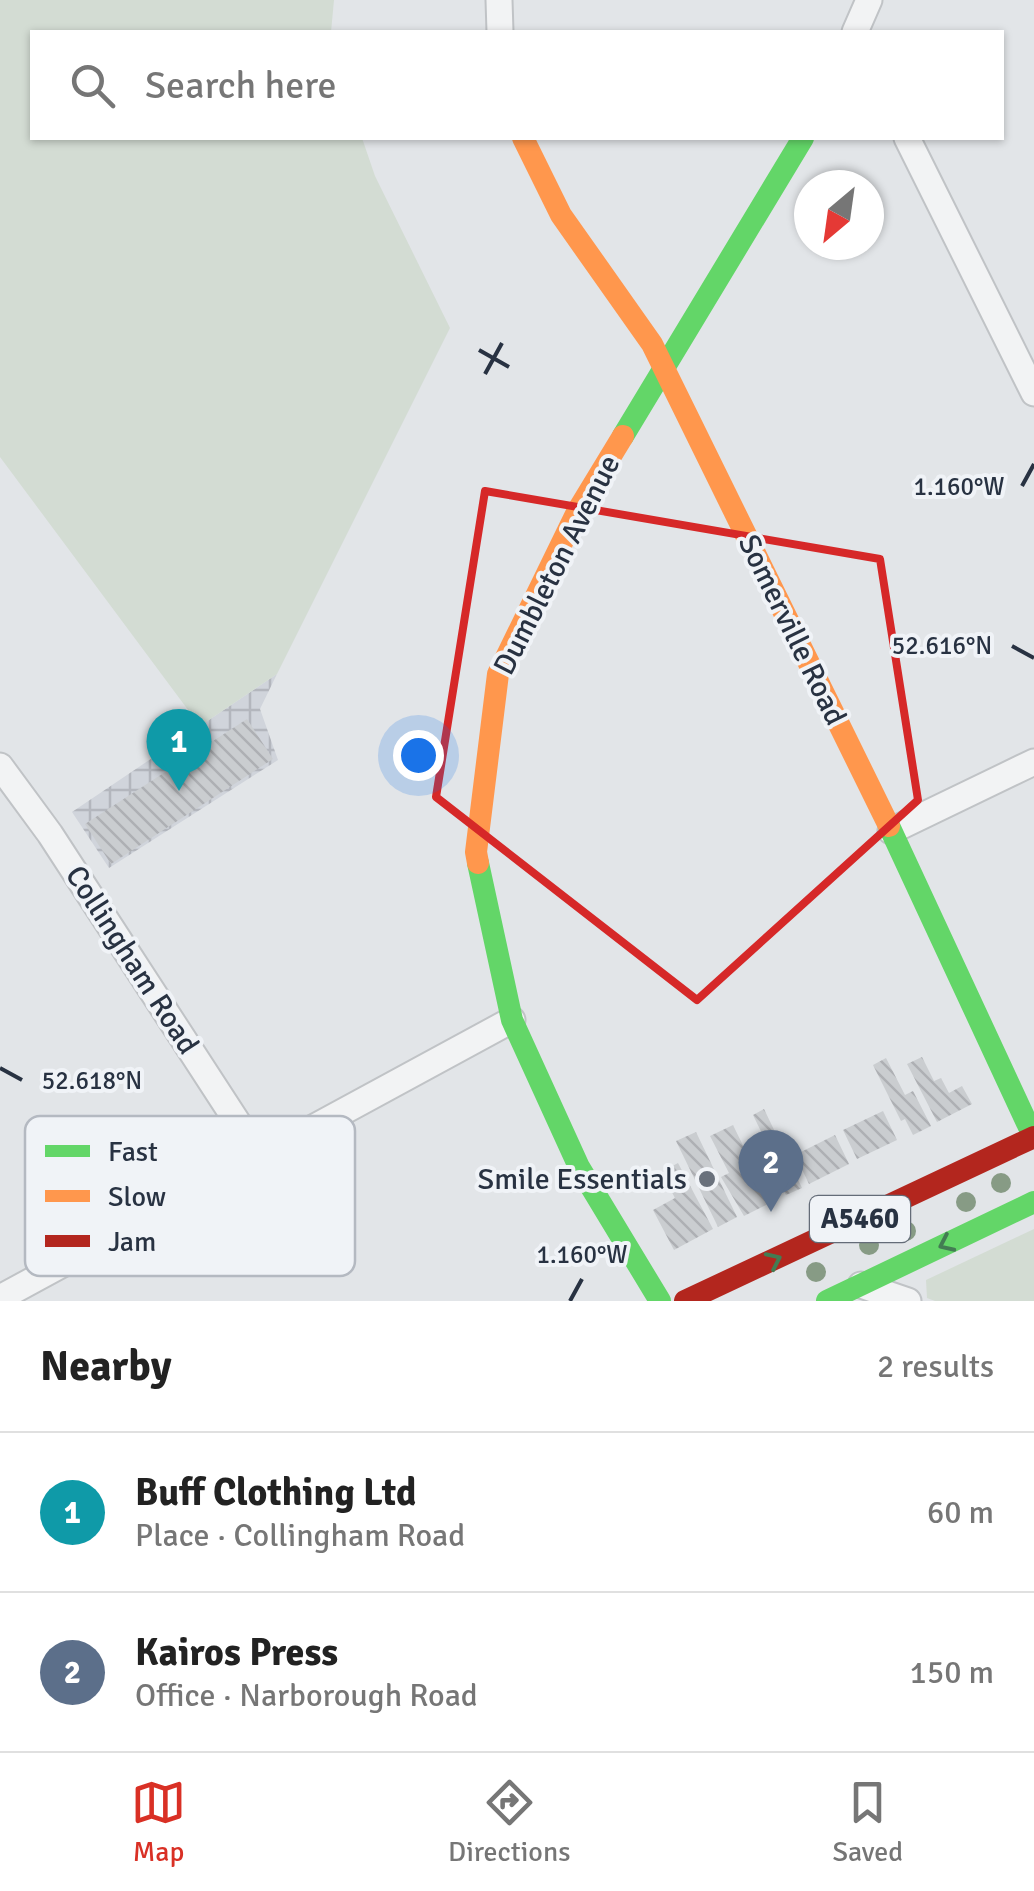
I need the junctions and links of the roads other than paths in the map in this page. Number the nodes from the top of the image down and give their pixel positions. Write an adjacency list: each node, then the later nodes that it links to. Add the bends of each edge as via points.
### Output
1 (499, 0): 3 (street)
2 (869, 0): 4 (street)
3 (500, 30)
4 (856, 30)
5 (524, 140): 8 (street, Somerville Road, via 561,216)
6 (802, 140): 8 (street, Dumbleton Avenue)
7 (908, 140): 9 (street)
8 (664, 370): 12 (street, Somerville Road); 13 (street, Dumbleton Avenue, via 578,510 498,674 476,852)
9 (1034, 393)
10 (1034, 762): 12 (street)
11 (0, 766): 14 (street, Collingham Road)
12 (891, 831): 16 (street, Somerville Road)
13 (512, 1020): 15 (street); 21 (street, Dumbleton Avenue, via 580,1167)
14 (233, 1116)
15 (335, 1116)
16 (1034, 1138): 22 (street, A5460, one-way to 16)
17 (1034, 1202): 19 (street, A5460, one-way to 19)
18 (41, 1276): 20 (street)
19 (861, 1285): 23 (street, A5460); 24 (street)
20 (0, 1298)
21 (660, 1301)
22 (686, 1301)
23 (826, 1301)
24 (908, 1301)

